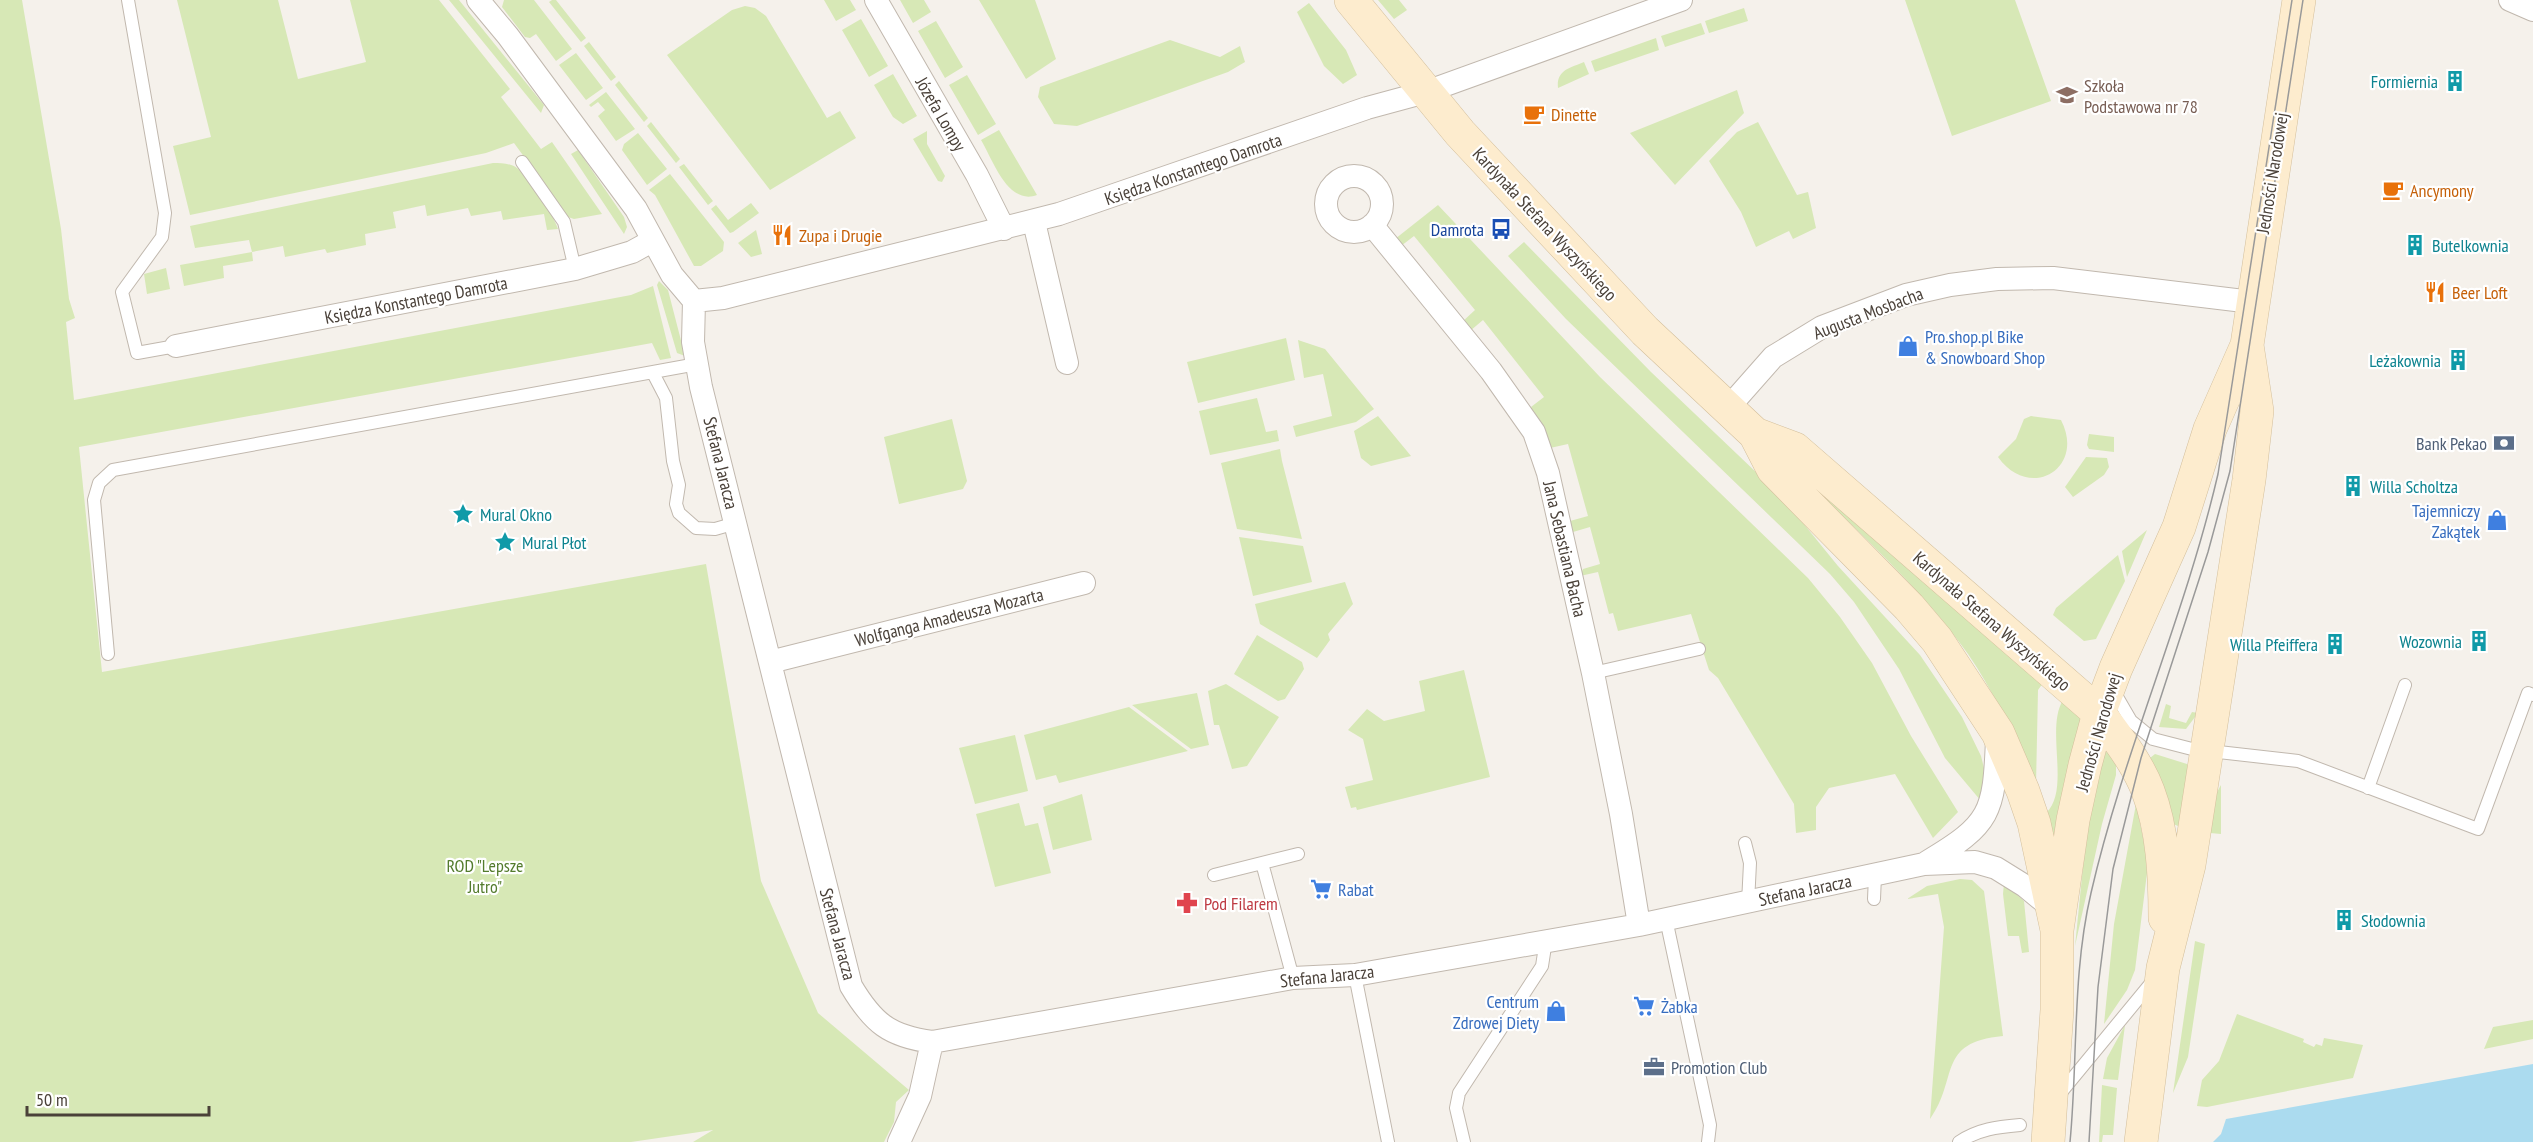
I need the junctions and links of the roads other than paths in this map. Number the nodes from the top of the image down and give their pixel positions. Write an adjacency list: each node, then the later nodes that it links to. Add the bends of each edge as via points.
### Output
1 (128, 0): 19 (lane, via 165,213 162,237 122,292 137,353)
2 (478, 0): 14 (street, via 636,209)
3 (876, 0): 13 (street, Józefa Lompy)
4 (1351, 0): 9 (main road, Kardynała Stefana Wyszyńskiego)
5 (1681, 0): 9 (street, Księdza Konstantego Damrota)
6 (2298, 0): 17 (main road, Jedności Narodowej)
7 (2510, 0): 8 (street)
8 (2533, 10)
9 (1426, 92): 11 (street, Księdza Konstantego Damrota, via 1367,108); 23 (main road, Kardynała Stefana Wyszyńskiego, via 1645,331)
10 (522, 162): 15 (lane, via 564,222)
11 (1034, 222): 13 (street, Księdza Konstantego Damrota); 20 (street)
12 (1372, 225): 30 (street, Jana Sebastiana Bacha, via 1491,371 1534,432 1548,473)
13 (1004, 229): 16 (street, Księdza Konstantego Damrota, via 723,298)
14 (652, 241): 15 (street, Księdza Konstantego Damrota, via 633,252); 16 (street, via 672,275)
15 (575, 269): 19 (street, Księdza Konstantego Damrota)
16 (694, 301): 21 (street, Stefana Jaracza)
17 (2252, 302): 18 (main road, Jedności Narodowej); 23 (street, Augusta Mosbacha, via 2053,278 1978,281 1906,295 1822,327 1773,357)
18 (2247, 345): 33 (main road, Jedności Narodowej, via 2210,429 2179,527); 35 (main road, Jedności Narodowej, via 2257,411)
19 (176, 346)
20 (1067, 363)
21 (697, 364): 22 (lane); 25 (street, Stefana Jaracza)
22 (653, 373): 25 (lane, via 666,398 679,485 679,513 696,528 715,529); 28 (lane, via 113,470 99,483 94,500)
23 (1728, 408): 24 (main road, Kardynała Stefana Wyszyńskiego)
24 (1755, 434): 33 (main road, Kardynała Stefana Wyszyńskiego, via 1795,449); 34 (main road, Kardynała Stefana Wyszyńskiego, via 1773,469 1910,607 1937,640)
25 (736, 523): 29 (street, Stefana Jaracza)
26 (1084, 583): 29 (street, Wolfganga Amadeusza Mozarta)
27 (1699, 649): 30 (lane)
28 (108, 654)
29 (770, 662): 52 (street, Stefana Jaracza, via 851,986 871,1016 892,1032)
30 (1593, 673): 47 (street, Jana Sebastiana Bacha, via 1622,814)
31 (2405, 685): 36 (lane)
32 (2533, 695): 36 (lane, via 2528,693 2478,829)
33 (2105, 698): 35 (lane, via 2123,710 2144,734 2173,745); 46 (main road, Jedności Narodowej, via 2073,820); 49 (main road, Kardynała Stefana Wyszyńskiego, via 2148,790 2155,815 2165,892)
34 (1998, 733): 40 (street, Stefana Jaracza, via 1996,777 1989,810 1977,827); 46 (main road, Kardynała Stefana Wyszyńskiego, via 2034,823)
35 (2207, 751): 36 (lane, via 2298,761); 49 (main road, Jedności Narodowej, via 2189,865)
36 (2368, 788)
37 (1745, 843): 44 (lane, via 1750,863)
38 (1298, 854): 39 (lane)
39 (1262, 863): 41 (lane); 51 (lane)
40 (1924, 864): 42 (street, Stefana Jaracza); 46 (street, Stefana Jaracza, via 1975,862 1996,868 2025,886)
41 (1214, 875)
42 (1875, 876): 43 (lane); 44 (street, Stefana Jaracza)
43 (1874, 899)
44 (1748, 903): 45 (street, Stefana Jaracza)
45 (1666, 919): 47 (street, Stefana Jaracza); 59 (lane, via 1710,1125)
46 (2055, 920): 53 (main road, Jedności Narodowej, via 2057,1010)
47 (1639, 925): 48 (street, Stefana Jaracza)
48 (1546, 940): 50 (street, Stefana Jaracza); 58 (lane, via 1542,966 1459,1093 1456,1108)
49 (2163, 968): 53 (lane); 55 (main road, Jedności Narodowej)
50 (1355, 975): 51 (street, Stefana Jaracza); 57 (lane)
51 (1293, 978): 52 (street, Stefana Jaracza)
52 (932, 1042): 56 (street, via 920,1096)
53 (2050, 1106): 54 (main road, Jedności Narodowej)
54 (2034, 1134): 60 (lane, via 1992,1127)
55 (2141, 1135)
56 (899, 1142)
57 (1388, 1142)
58 (1464, 1142)
59 (1708, 1142)
60 (1959, 1142)

